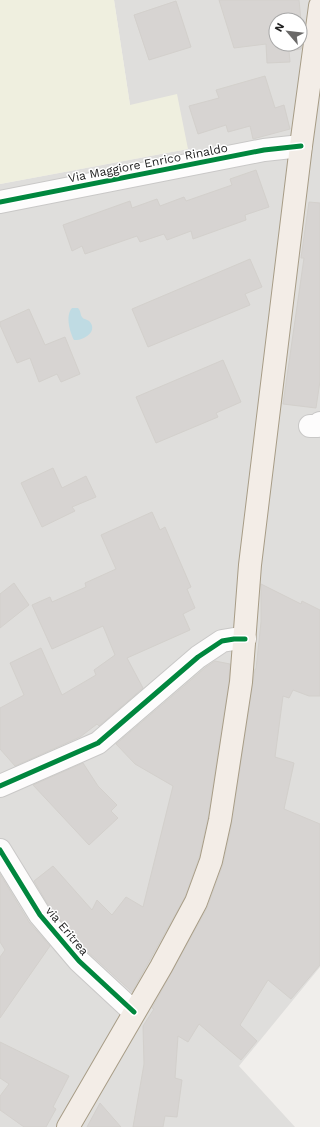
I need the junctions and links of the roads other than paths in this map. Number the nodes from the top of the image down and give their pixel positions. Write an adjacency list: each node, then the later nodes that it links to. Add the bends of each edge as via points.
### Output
1 (320, 6): 2 (main road)
2 (301, 146): 3 (street, Via Maggiore Enrico Rinaldo, via 264,150); 4 (main road, via 250,565)
3 (0, 202)
4 (245, 639): 5 (street, via 222,641 198,657 98,743); 7 (main road, via 242,682 211,861 196,902)
5 (0, 786)
6 (0, 850): 7 (street, via Eritrea, via 40,915 79,961)
7 (134, 1012): 8 (main road)
8 (68, 1127)

